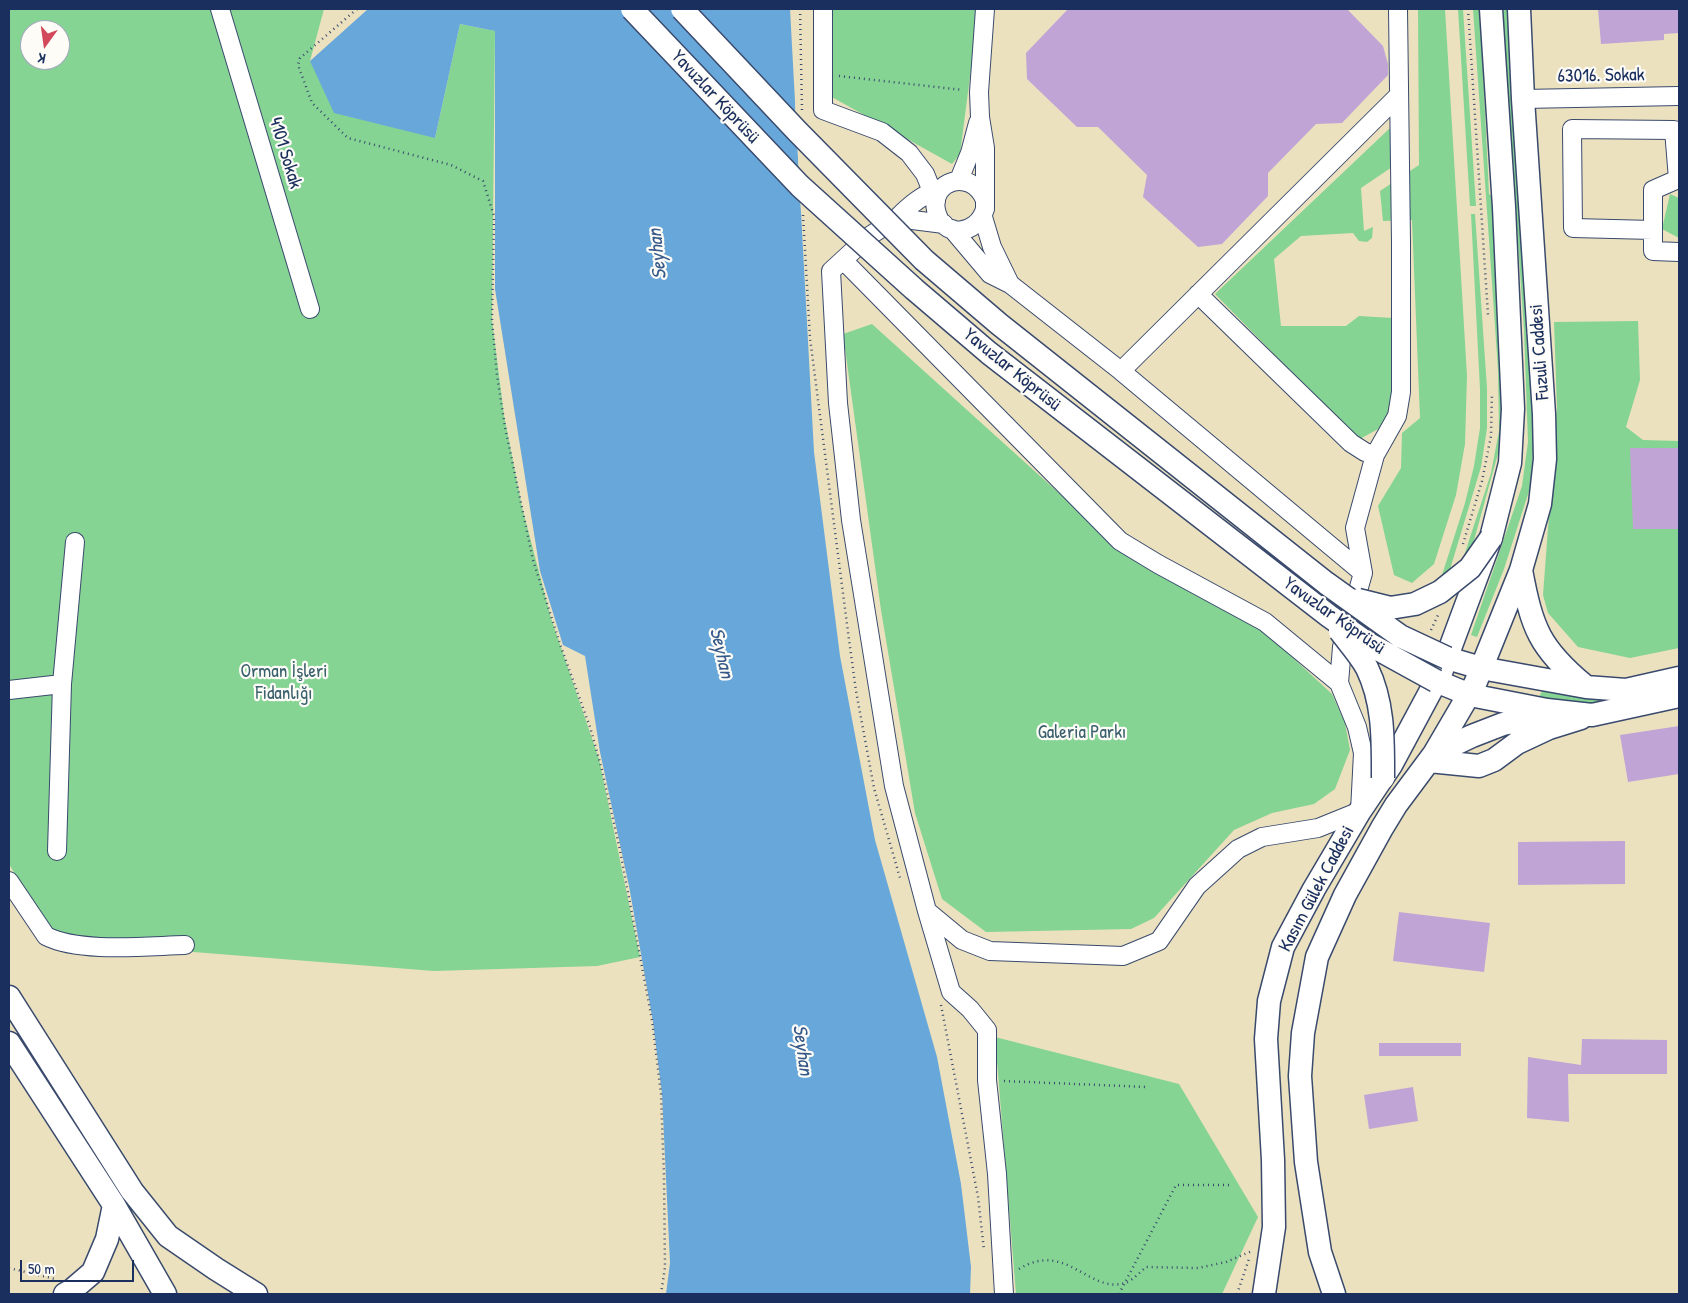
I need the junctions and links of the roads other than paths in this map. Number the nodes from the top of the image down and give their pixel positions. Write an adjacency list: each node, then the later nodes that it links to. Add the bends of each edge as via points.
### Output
1 (220, 9): 24 (street, 4101 Sokak)
2 (632, 9): 32 (main road, Yavuzlar Köprüsü, bridge, via 800,186 944,315 989,354)
3 (682, 9): 31 (main road, Yavuzlar Köprüsü, bridge, via 924,260 999,324)
4 (823, 9): 14 (street, via 823,110 882,132 909,153)
5 (985, 9): 12 (street)
6 (1398, 9): 9 (street)
7 (1491, 9): 27 (main road, Fuzuli Caddesi, via 1513,409 1510,463)
8 (1519, 9): 11 (main road, Fuzuli Caddesi)
9 (1398, 96): 23 (street); 26 (street, via 1401,392 1397,416)
10 (1679, 96): 11 (street, 63016. Sokak)
11 (1523, 99): 29 (main road, Fuzuli Caddesi, via 1545,459 1540,504)
12 (980, 117): 14 (street, via 970,153); 15 (street, via 985,148)
13 (1679, 179): 19 (street, via 1653,190); 19 (street, via 1674,130 1572,129 1573,228)
14 (942, 190): 15 (street, via 968,182 982,192); 17 (street, via 914,202); 18 (street, via 936,210 938,218)
15 (985, 200): 16 (street)
16 (983, 217): 18 (street, via 969,229 960,231); 22 (street, via 992,247)
17 (897, 218): 18 (street); 21 (street)
18 (948, 227): 22 (street, via 990,274)
19 (1653, 230): 20 (street, via 1653,251)
20 (1679, 252)
21 (842, 260): 36 (street, via 1120,541 1265,622); 48 (street, via 831,271 838,403 851,520 894,786)
22 (1010, 284): 25 (street)
23 (1198, 294): 25 (street); 26 (street, via 1351,443)
24 (310, 309)
25 (1121, 371): 30 (street)
26 (1375, 454): 30 (street, via 1355,528)
27 (1491, 538): 31 (main road, bridge, via 1470,568 1440,592 1415,604 1390,608); 33 (main road, Fuzuli Caddesi)
28 (75, 542): 37 (street)
29 (1521, 570): 35 (main road, Fuzuli Caddesi); 38 (main road, via 1531,619 1539,636 1552,656)
30 (1363, 573): 36 (street, via 1342,647)
31 (1344, 596): 33 (main road, Yavuzlar Köprüsü, bridge, via 1400,636 1424,648)
32 (1329, 616): 33 (main road, Yavuzlar Köprüsü, bridge, via 1366,643); 44 (main road, bridge, via 1367,668 1379,700)
33 (1441, 670): 35 (main road); 44 (main road, Kasım Gülek Caddesi)
34 (1679, 678): 38 (main road, via 1626,690)
35 (1475, 682): 38 (main road); 41 (main road); 43 (main road, Kasım Gülek Caddesi)
36 (1339, 683): 45 (street, via 1357,727 1363,753)
37 (62, 684): 39 (street); 46 (street)
38 (1586, 687)
39 (9, 690)
40 (1679, 696): 42 (main road)
41 (1564, 712): 42 (main road); 43 (main road, via 1503,724 1472,736)
42 (1592, 715): 43 (main road, via 1549,728 1479,766)
43 (1432, 758): 58 (main road, Kasım Gülek Caddesi, via 1396,805 1345,895 1317,957 1303,1033 1300,1076 1306,1162 1320,1252)
44 (1383, 778): 45 (main road, Kasım Gülek Caddesi)
45 (1360, 811): 48 (street, via 1318,828 1262,837 1238,849 1197,886 1159,940 1123,956 990,950 962,940); 57 (main road, Kasım Gülek Caddesi, via 1283,947 1269,1001 1266,1039 1274,1227)
46 (57, 851)
47 (9, 881): 49 (street, via 46,936 54,941 96,946)
48 (927, 911): 53 (street, via 951,992 986,1030)
49 (185, 945)
50 (11, 1001): 56 (main road, via 132,1190 168,1236)
51 (9, 1043): 52 (main road)
52 (114, 1205): 54 (main road, via 107,1239 93,1272); 55 (main road)
53 (1004, 1287)
54 (71, 1290)
55 (165, 1294)
56 (256, 1294)
57 (1264, 1294)
58 (1334, 1294)

